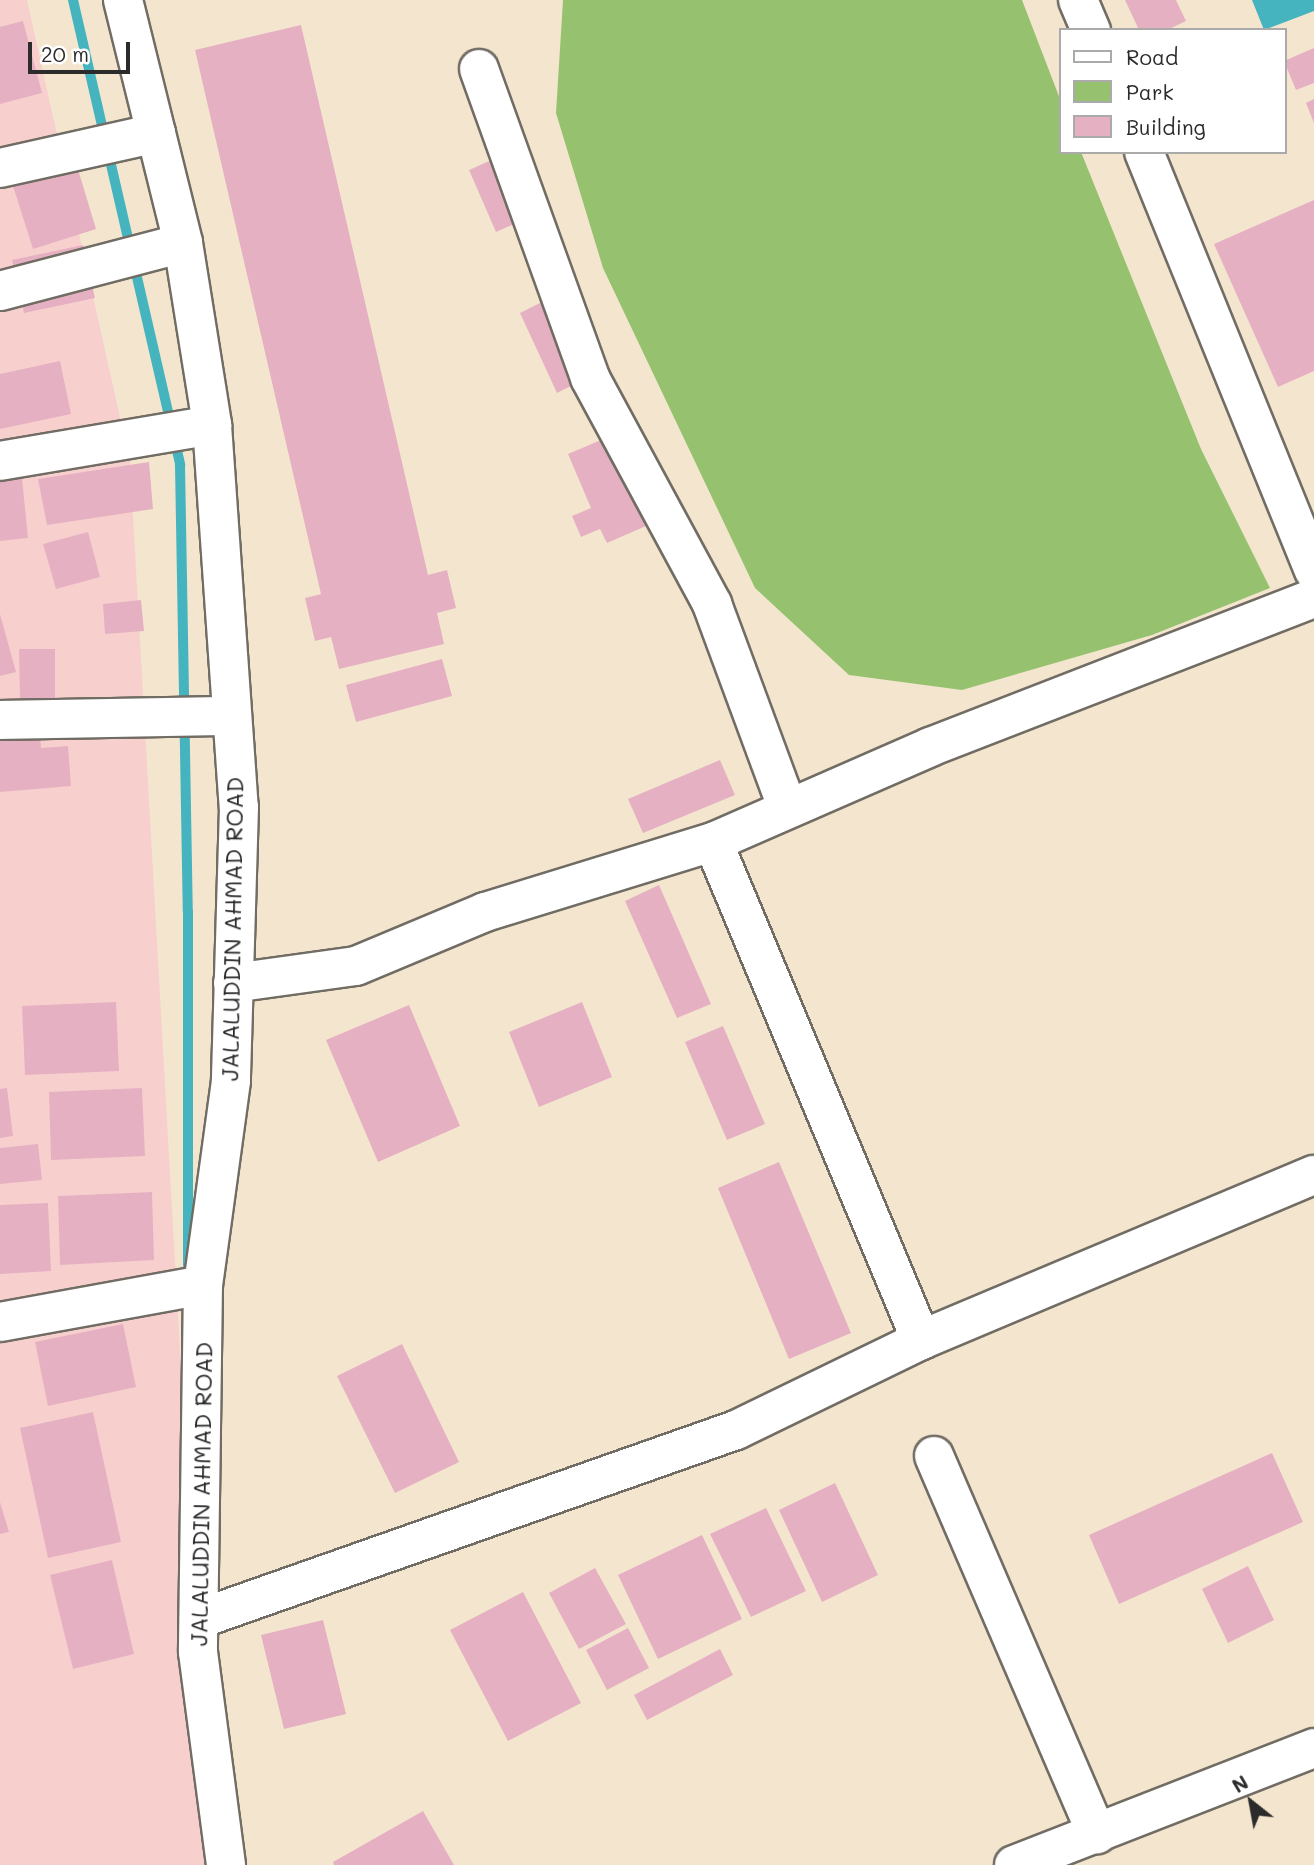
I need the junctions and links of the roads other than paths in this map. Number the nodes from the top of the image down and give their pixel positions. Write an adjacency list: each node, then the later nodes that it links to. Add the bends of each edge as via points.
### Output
1 (123, 0): 5 (street, JALALUDDIN AHMAD ROAD)
2 (1078, 0): 3 (street)
3 (1090, 28)
4 (480, 69): 16 (street, via 590,377 712,604)
5 (156, 133): 7 (street); 8 (street, JALALUDDIN AHMAD ROAD)
6 (1145, 154): 12 (street)
7 (0, 168)
8 (183, 243): 9 (street); 10 (street, JALALUDDIN AHMAD ROAD)
9 (0, 291)
10 (212, 425): 11 (street); 14 (street, JALALUDDIN AHMAD ROAD)
11 (0, 461)
12 (1314, 571)
13 (1314, 598): 16 (street)
14 (232, 716): 15 (street); 18 (street, JALALUDDIN AHMAD ROAD, via 239,807)
15 (0, 720)
16 (788, 807): 17 (street)
17 (713, 842): 18 (street, via 485,912 356,966); 22 (street)
18 (233, 984): 20 (street, JALALUDDIN AHMAD ROAD, via 231,1081)
19 (1314, 1175): 22 (street)
20 (203, 1285): 21 (street); 24 (street, JALALUDDIN AHMAD ROAD)
21 (0, 1322)
22 (921, 1340): 24 (street, via 736,1430)
23 (934, 1456): 26 (street)
24 (199, 1619): 27 (street, JALALUDDIN AHMAD ROAD, via 198,1652)
25 (1314, 1748): 26 (street)
26 (1097, 1833): 28 (street)
27 (226, 1865)
28 (1014, 1865)

